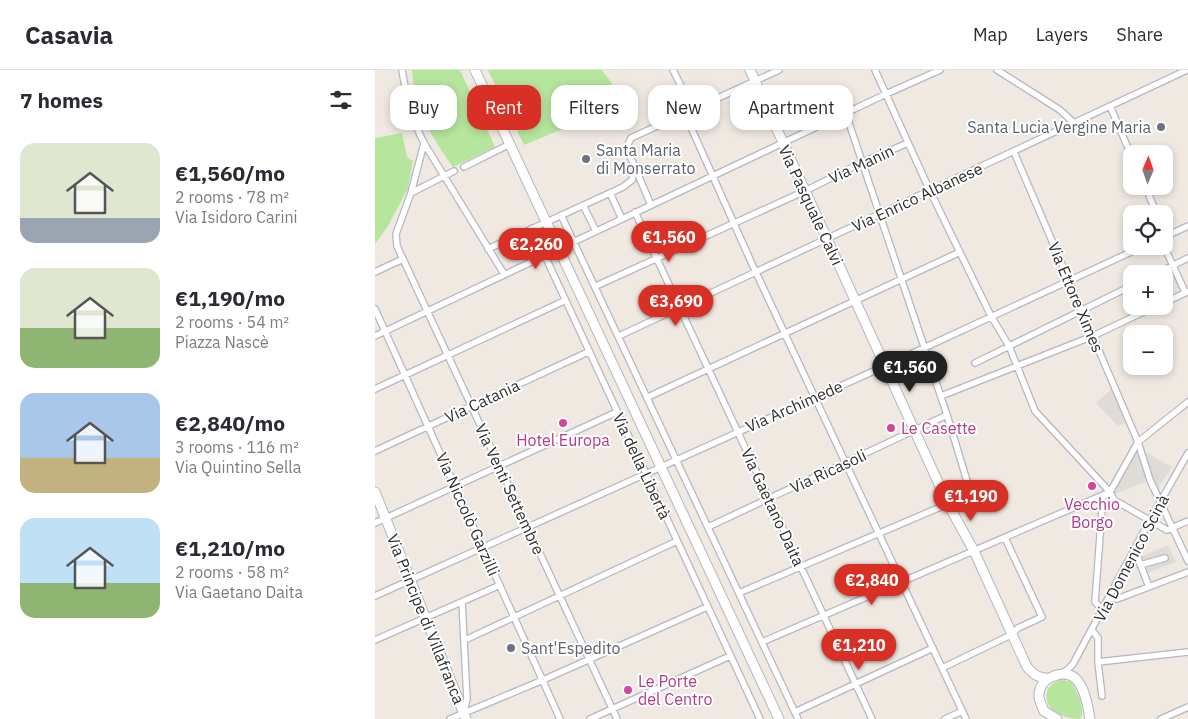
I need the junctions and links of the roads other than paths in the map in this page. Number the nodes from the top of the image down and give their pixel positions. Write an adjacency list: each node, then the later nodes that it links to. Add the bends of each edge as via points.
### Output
1 (402, 70): 21 (street)
2 (475, 70): 23 (street, Via della Libertà)
3 (673, 70): 11 (street)
4 (750, 70): 10 (street, Via Pasquale Calvi)
5 (779, 70): 10 (street)
6 (875, 70): 12 (street)
7 (940, 70): 12 (street)
8 (997, 70): 16 (street, via 1060,110)
9 (1188, 70): 14 (street, Via Enrico Albanese)
10 (755, 82): 13 (street); 24 (street, Via Pasquale Calvi)
11 (680, 85)
12 (886, 94): 15 (street); 22 (street)
13 (720, 98)
14 (1110, 106): 16 (street, Via Enrico Albanese); 25 (street)
15 (853, 110)
16 (1074, 123): 26 (street, Via Enrico Albanese)
17 (649, 130): 29 (street, via 631,138 628,144)
18 (692, 130): 32 (street)
19 (812, 130): 24 (street)
20 (852, 130): 27 (street)
21 (423, 143): 31 (street); 36 (street, Via Venti Settembre)
22 (908, 143): 27 (street, Via Manin); 34 (street)
23 (510, 144): 28 (street); 43 (street, Via della Libertà)
24 (783, 144): 32 (street); 33 (street, Via Pasquale Calvi)
25 (1127, 145)
26 (1014, 152): 34 (street, Via Enrico Albanese); 65 (street, Via Ettore Ximes)
27 (863, 162): 33 (street, Via Manin); 41 (street)
28 (464, 167)
29 (634, 168): 35 (street, via 628,184); 38 (street)
30 (454, 171): 31 (street)
31 (443, 176): 36 (street); 52 (street)
32 (713, 177): 38 (street); 44 (street)
33 (805, 190): 44 (street, Via Manin); 49 (street, Via Pasquale Calvi)
34 (930, 191): 41 (street, Via Enrico Albanese); 53 (street)
35 (610, 192): 37 (street); 42 (street)
36 (411, 193): 58 (street, Via Venti Settembre, via 396,234)
37 (583, 205): 40 (street); 47 (street)
38 (651, 205): 39 (street)
39 (635, 212): 42 (street); 56 (street, Via Gaetano Daita)
40 (561, 215): 43 (street); 50 (street)
41 (881, 215): 49 (street, Via Enrico Albanese); 64 (street)
42 (622, 219): 47 (street)
43 (547, 221): 46 (street); 51 (street, Via della Libertà)
44 (733, 222): 56 (street, Via Manin); 61 (street)
45 (1188, 226): 48 (street)
46 (532, 228): 52 (street); 55 (street, Via della Libertà)
47 (596, 231): 50 (street)
48 (1173, 231)
49 (827, 240): 61 (street, Via Enrico Albanese); 70 (street, Via Pasquale Calvi)
50 (575, 241): 51 (street); 66 (street)
51 (560, 248): 55 (street); 109 (street, Via della Libertà)
52 (488, 249): 63 (street)
53 (960, 252): 64 (street); 77 (street)
54 (1125, 255): 65 (street, Via Archimede)
55 (544, 256): 63 (street); 71 (street, Via della Libertà)
56 (656, 258): 66 (street, Via Manin); 73 (street, Via Gaetano Daita)
57 (1188, 258): 59 (street)
58 (403, 259): 62 (street); 75 (street, Via Venti Settembre)
59 (1173, 266)
60 (1173, 268): 68 (street)
61 (756, 271): 73 (street, Via Enrico Albanese); 79 (street)
62 (375, 272)
63 (505, 274): 75 (street)
64 (901, 279): 70 (street); 84 (street)
65 (1069, 281): 74 (street, Via Ettore Ximes); 77 (street, Via Archimede)
66 (596, 286): 81 (street)
67 (1123, 290): 74 (street)
68 (1187, 292): 69 (street)
69 (1173, 299)
70 (855, 300): 79 (street); 88 (street, Via Pasquale Calvi)
71 (564, 301): 85 (street, Via della Libertà); 86 (street)
72 (375, 309): 78 (street, Via Niccolò Garzilli)
73 (679, 309): 81 (street, Via Enrico Albanese); 90 (street, Via Gaetano Daita)
74 (1081, 310): 82 (street, Via Ettore Ximes); 83 (street)
75 (427, 311): 78 (street); 86 (street, Via Venti Settembre)
76 (1138, 315): 82 (street)
77 (991, 316): 83 (street); 84 (street, Via Archimede)
78 (385, 331): 80 (street); 91 (street, Via Niccolò Garzilli)
79 (785, 332): 90 (street); 94 (street)
80 (375, 336)
81 (619, 336): 93 (street)
82 (1093, 336): 89 (street); 103 (street, Via Ettore Ximes)
83 (1009, 346): 87 (street); 89 (street)
84 (925, 347): 88 (street, Via Archimede); 95 (street)
85 (588, 352): 97 (street, Via Catania); 98 (street, Via della Libertà)
86 (447, 356): 91 (street); 97 (street, Via Venti Settembre)
87 (975, 363)
88 (885, 366): 94 (street, Via Archimede); 101 (street, Via Pasquale Calvi)
89 (1018, 367): 95 (street); 113 (street, via 1035,411)
90 (707, 368): 93 (street); 102 (street, Via Gaetano Daita)
91 (405, 375): 92 (street); 100 (street, Via Niccolò Garzilli)
92 (375, 389)
93 (648, 396): 106 (street)
94 (815, 396): 102 (street, Via Archimede); 107 (street)
95 (941, 396): 99 (street)
96 (1188, 402): 103 (street)
97 (471, 406): 100 (street, Via Catania); 108 (street, Via Venti Settembre)
98 (617, 412): 108 (street); 110 (street, Via della Libertà)
99 (947, 415): 101 (street, Via Ricasoli); 117 (street, via 971,494)
100 (428, 426): 104 (street, Via Catania); 111 (street, Via Niccolò Garzilli)
101 (914, 430): 107 (street, Via Ricasoli); 117 (street, Via Pasquale Calvi)
102 (737, 431): 106 (street, Via Archimede); 115 (street, Via Gaetano Daita)
103 (1138, 442): 113 (street); 116 (street, Via Ettore Ximes)
104 (375, 451)
105 (1188, 453): 116 (street, Via Domenico Scinà)
106 (677, 459): 109 (street, Via Archimede); 122 (street)
107 (846, 463): 115 (street, Via Ricasoli); 125 (street)
108 (499, 466): 111 (street); 123 (street, Via Venti Settembre)
109 (661, 466): 110 (street, Via Archimede); 179 (street, Via della Libertà)
110 (645, 474): 123 (street, Via Archimede); 127 (street, Via della Libertà)
111 (455, 486): 118 (street); 128 (street, Via Niccolò Garzilli)
112 (375, 492): 118 (street, Via Principe di Villafranca)
113 (1110, 492): 114 (street); 119 (street, via 1114,500)
114 (1103, 496): 126 (street); 146 (street, via 1095,602)
115 (769, 499): 122 (street, Via Ricasoli); 134 (street, Via Gaetano Daita)
116 (1161, 502): 119 (street, Via Domenico Scinà); 124 (street, Via Ettore Ximes)
117 (948, 504): 125 (street); 129 (street, Via Pasquale Calvi)
118 (385, 518): 121 (street); 136 (street, Via Principe di Villafranca)
119 (1150, 520): 124 (street, via 1167,530); 130 (street, Via Domenico Scinà)
120 (1188, 521): 124 (street)
121 (375, 523)
122 (709, 527): 140 (street)
123 (528, 528): 128 (street, Via Archimede); 142 (street, Via Venti Settembre)
124 (1173, 528): 132 (street, Via Ettore Ximes)
125 (879, 533): 134 (street); 137 (street)
126 (1005, 538): 129 (street); 151 (street, via 1042,617 1018,628)
127 (677, 542): 142 (street); 145 (street, Via della Libertà)
128 (483, 548): 136 (street, Via Archimede); 138 (street, Via Niccolò Garzilli)
129 (974, 552): 137 (street); 151 (street, Via Pasquale Calvi)
130 (1133, 552): 133 (street); 143 (street, Via Domenico Scinà)
131 (1165, 558): 133 (street)
132 (1188, 561)
133 (1140, 565): 139 (street)
134 (800, 566): 140 (street); 147 (street, Via Gaetano Daita)
135 (1188, 572): 139 (street)
136 (411, 581): 141 (street, Via Archimede); 149 (street, Via Principe di Villafranca)
137 (902, 582): 147 (street); 155 (street)
138 (500, 585): 144 (street); 148 (street, Via Niccolò Garzilli)
139 (1149, 587): 143 (street, via 1117,599)
140 (739, 593): 154 (street)
141 (375, 596)
142 (560, 596): 148 (street); 158 (street, Via Venti Settembre)
143 (1109, 598): 146 (street, Via Domenico Scinà)
144 (463, 602): 149 (street); 153 (street)
145 (707, 607): 157 (street, Via della Libertà); 158 (street)
146 (1103, 609): 150 (street, Via Domenico Scinà)
147 (823, 616): 154 (street); 165 (street, Via Gaetano Daita)
148 (515, 618): 153 (street); 164 (street, Via Niccolò Garzilli)
149 (426, 619): 152 (street); 172 (street, Via Principe di Villafranca)
150 (1092, 630): 159 (street, via 1098,638); 160 (street, Via Domenico Scinà)
151 (1011, 635): 161 (street); 162 (street, Via Pasquale Calvi, via 1027,667 1036,676)
152 (375, 640)
153 (465, 640): 172 (street, via 467,699)
154 (763, 642): 170 (street)
155 (933, 648): 161 (street); 165 (street)
156 (1188, 652): 159 (street)
157 (730, 656): 168 (street); 178 (street, Via della Libertà)
158 (589, 659): 164 (street); 168 (street, Via Venti Settembre)
159 (1098, 662): 166 (street)
160 (1073, 664): 162 (street); 163 (street)
161 (942, 668): 169 (street)
162 (1054, 677): 163 (street, Via Pasquale Calvi, via 1066,674); 171 (street, via 1043,684 1039,695)
163 (1075, 678): 173 (street)
164 (543, 680): 172 (street); 175 (street, Via Niccolò Garzilli)
165 (855, 684): 170 (street); 181 (street, Via Gaetano Daita)
166 (1102, 696)
167 (1188, 707): 185 (street)
168 (613, 709): 176 (street); 177 (street, Via Venti Settembre)
169 (962, 711): 182 (street); 183 (street)
170 (795, 712): 180 (street)
171 (1042, 715): 184 (street)
172 (464, 716): 174 (street)
173 (1089, 717)
174 (450, 719)
175 (560, 719)
176 (590, 719)
177 (617, 719)
178 (760, 719)
179 (779, 719)
180 (798, 719)
181 (872, 719)
182 (945, 719)
183 (966, 719)
184 (1057, 719)
185 (1161, 719)

